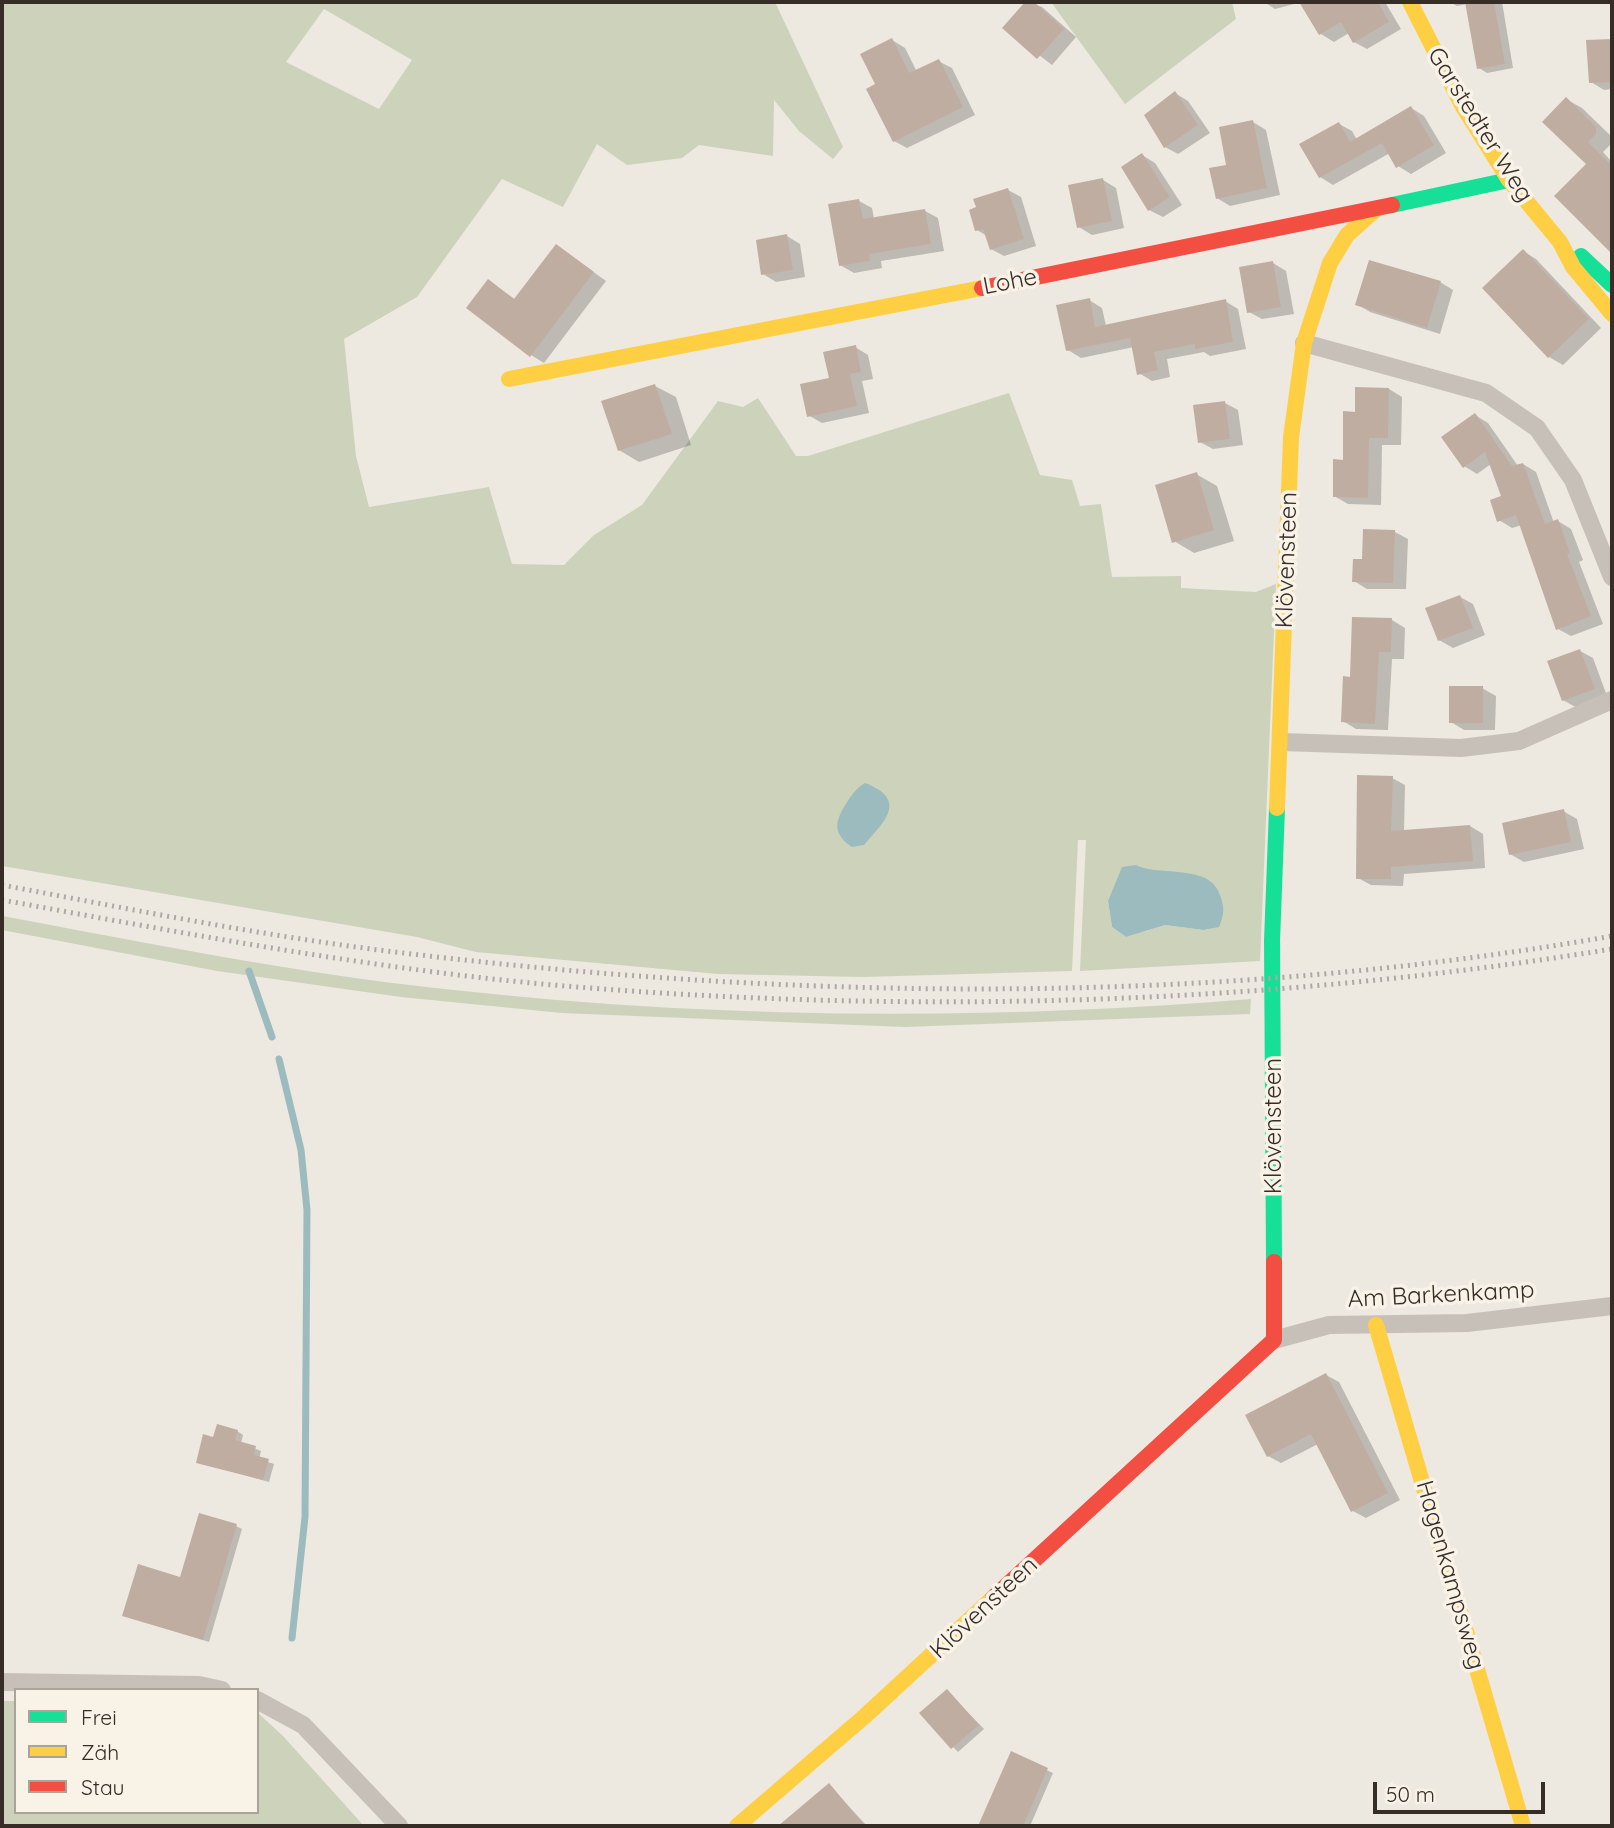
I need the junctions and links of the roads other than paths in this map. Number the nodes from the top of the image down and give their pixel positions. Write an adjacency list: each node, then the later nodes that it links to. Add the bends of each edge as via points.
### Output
1 (1410, 2): 2 (street, Garstedter Weg, via 1462,105)
2 (1509, 180): 3 (street, Lohe); 4 (street, Garstedter Weg)
3 (1375, 210): 7 (street, Klövensteen, via 1347,235 1330,263); 8 (street, Lohe)
4 (1560, 242): 5 (street, Garstedter Weg); 6 (street, Garstedter Weg, via 1573,267)
5 (1612, 285)
6 (1612, 314)
7 (1304, 343): 9 (street, via 1486,393 1537,428 1573,480); 11 (street, Klövensteen, via 1290,437)
8 (509, 379)
9 (1612, 577)
10 (1612, 700): 11 (street, via 1519,741 1461,748)
11 (1282, 742): 14 (street, Klövensteen, via 1272,942)
12 (1612, 1306): 13 (street, Am Barkenkamp, via 1467,1323)
13 (1376, 1325): 14 (street, Am Barkenkamp, via 1329,1325); 20 (street, Hagenkampsweg)
14 (1274, 1340): 19 (street, Klövensteen, via 865,1716)
15 (2, 1682): 16 (street)
16 (213, 1688)
17 (259, 1701): 18 (street, via 303,1726)
18 (399, 1826)
19 (737, 1826)
20 (1523, 1826)

